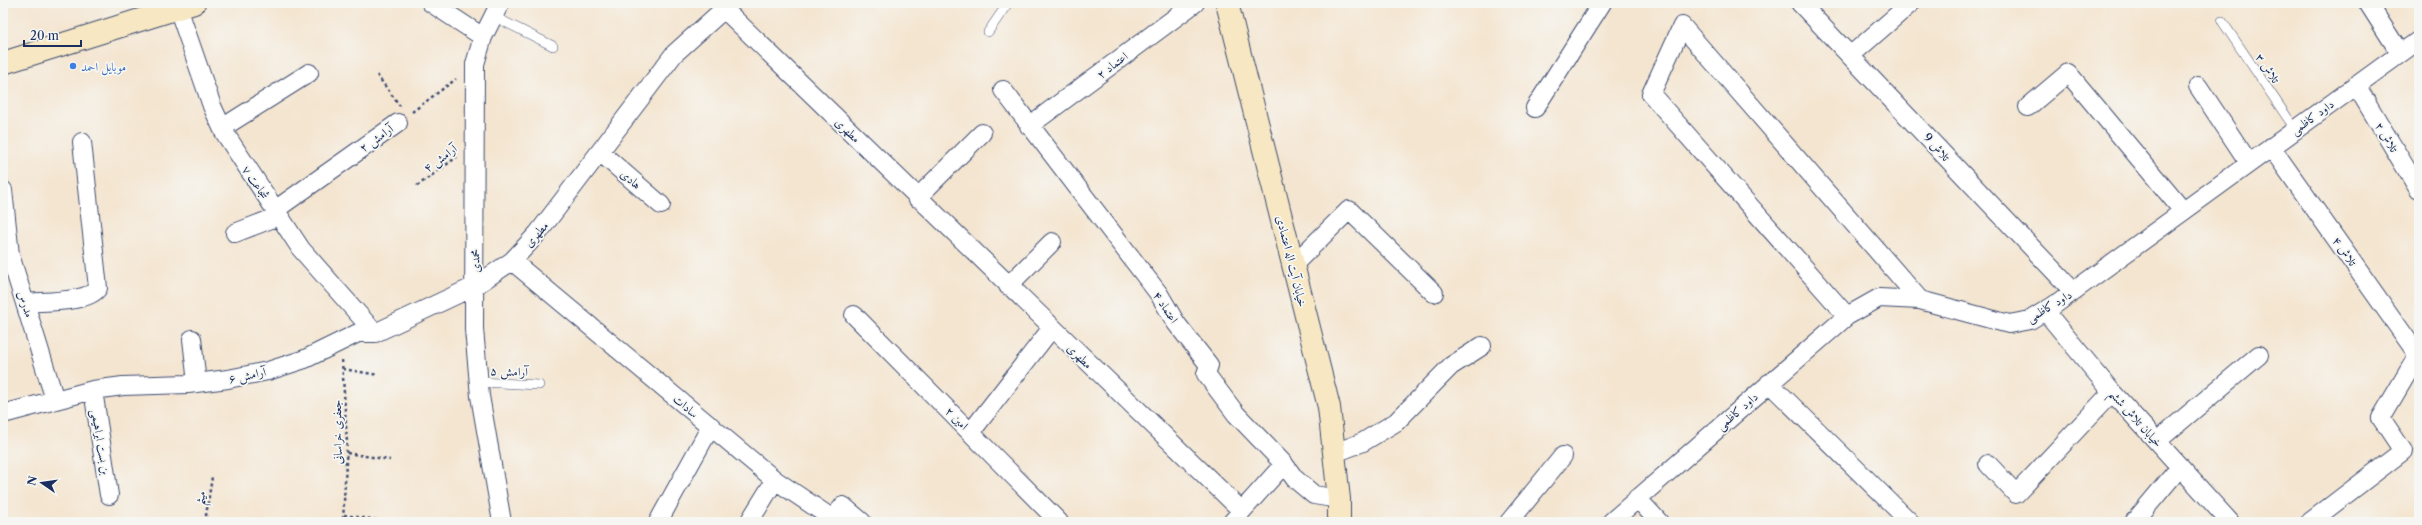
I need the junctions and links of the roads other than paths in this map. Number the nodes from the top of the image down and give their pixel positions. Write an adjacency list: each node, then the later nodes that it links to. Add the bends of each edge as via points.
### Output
1 (431, 3): 13 (street)
2 (1008, 3): 12 (lane)
3 (1195, 3): 26 (street, اعتماد ۲)
4 (1227, 3): 43 (main road, خیابان آیت اله اعتمادی)
5 (1602, 3): 24 (street)
6 (1800, 3): 17 (street, تلاش 9)
7 (1911, 3): 17 (street)
8 (2368, 3): 16 (street)
9 (186, 5): 18 (main road); 27 (street, شجاعت ۷)
10 (496, 10): 13 (street, محمدی); 15 (lane)
11 (2222, 21): 28 (lane, تلاش ۳)
12 (988, 32)
13 (483, 37): 44 (street, محمدی, via 475,64)
14 (2419, 40): 16 (street, داود کاظمی)
15 (552, 46)
16 (2400, 53): 20 (street, داود کاظمی)
17 (1850, 56): 46 (street, تلاش 9)
18 (3, 63)
19 (309, 73): 27 (street)
20 (2356, 85): 28 (street, داود کاظمی); 34 (street, تلاش ۲)
21 (2198, 86): 33 (street)
22 (1003, 90): 26 (street, اعتماد ۴)
23 (2028, 107): 38 (street, via 2068,73)
24 (1535, 108)
25 (402, 119): 39 (street, آرامش ۲)
26 (1029, 126): 72 (street, اعتماد ۴, via 1159,294 1176,323 1209,365 1206,374 1217,390)
27 (222, 128): 39 (street, شجاعت ۷)
28 (2295, 129): 31 (street, داود کاظمی)
29 (982, 133): 35 (street)
30 (82, 142): 49 (street, via 98,288 95,293 84,298)
31 (2271, 147): 33 (street, داود کاظمی); 58 (street, تلاش ۴)
32 (601, 153): 35 (street, مطهری, via 674,54 724,9); 37 (street, هادی); 42 (street, مطهری, via 538,233)
33 (2249, 163): 38 (street, داود کاظمی)
34 (2419, 190)
35 (917, 198): 45 (street, مطهری)
36 (3, 202): 49 (street, مدرس, via 10,255)
37 (661, 205)
38 (2183, 211): 46 (street, داود کاظمی)
39 (277, 213): 40 (street, آرامش ۲); 54 (street, شجاعت ۷, via 301,249)
40 (235, 233)
41 (1052, 242): 45 (street)
42 (512, 260): 44 (street, مطهری); 67 (street, سادات)
43 (1293, 265): 47 (street, via 1349,210); 70 (main road, خیابان آیت اله اعتمادی, via 1329,407)
44 (476, 286): 54 (street, آرامش ۶); 59 (street, محمدی, via 474,329)
45 (1008, 286): 53 (street, مطهری)
46 (2073, 291): 50 (street, داود کاظمی)
47 (1434, 293)
48 (1920, 300): 50 (street, داود کاظمی, via 2009,324 2030,320); 52 (street, داود کاظمی, via 1879,298); 52 (street, via 1682,26 1651,94)
49 (26, 303): 65 (street, مدرس)
50 (2045, 311): 64 (street, خیابان تلاش ششم)
51 (854, 315): 68 (street, امین ۲)
52 (1847, 316): 61 (street, داود کاظمی)
53 (1051, 329): 68 (street); 79 (street, مطهری)
54 (375, 333): 60 (street, آرامش ۶, via 358,333 287,366)
55 (192, 339): 60 (street)
56 (1482, 346): 70 (street, via 1451,366 1396,422 1363,442)
57 (2260, 355): 69 (street)
58 (2418, 355): 92 (street, via 2381,418 2403,451)
59 (478, 382): 62 (lane, آرامش ۵); 80 (street, محمدی)
60 (197, 383): 63 (street, آرامش ۶)
61 (1769, 384): 78 (street, داود کاظمی); 89 (street)
62 (539, 385)
63 (93, 390): 65 (street, آرامش ۶); 76 (street, بن بست ابراهیمی)
64 (2112, 392): 69 (street, خیابان تلاش ششم); 73 (street, via 2016,494)
65 (55, 400): 66 (street, آرامش ۶)
66 (3, 414)
67 (710, 426): 75 (street, سادات); 81 (street)
68 (971, 432): 84 (street, امین ۲)
69 (2157, 441): 74 (street, خیابان تلاش ششم)
70 (1335, 453): 77 (main road, خیابان آیت اله اعتمادی)
71 (1563, 456): 86 (street)
72 (1284, 464): 77 (street, اعتماد ۴, via 1295,479 1314,495); 79 (street)
73 (1988, 464)
74 (2180, 467): 90 (street); 91 (street, خیابان تلاش ششم)
75 (775, 480): 82 (street); 83 (street, سادات, via 833,519 843,506)
76 (109, 495)
77 (1339, 498): 85 (main road, خیابان آیت اله اعتمادی)
78 (1637, 498): 87 (street, داود کاظمی); 88 (street)
79 (1237, 517)
80 (502, 522)
81 (658, 522)
82 (748, 522)
83 (862, 522)
84 (1059, 522)
85 (1339, 522)
86 (1509, 522)
87 (1611, 522)
88 (1660, 522)
89 (1910, 522)
90 (2134, 522)
91 (2230, 522)
92 (2310, 522)

